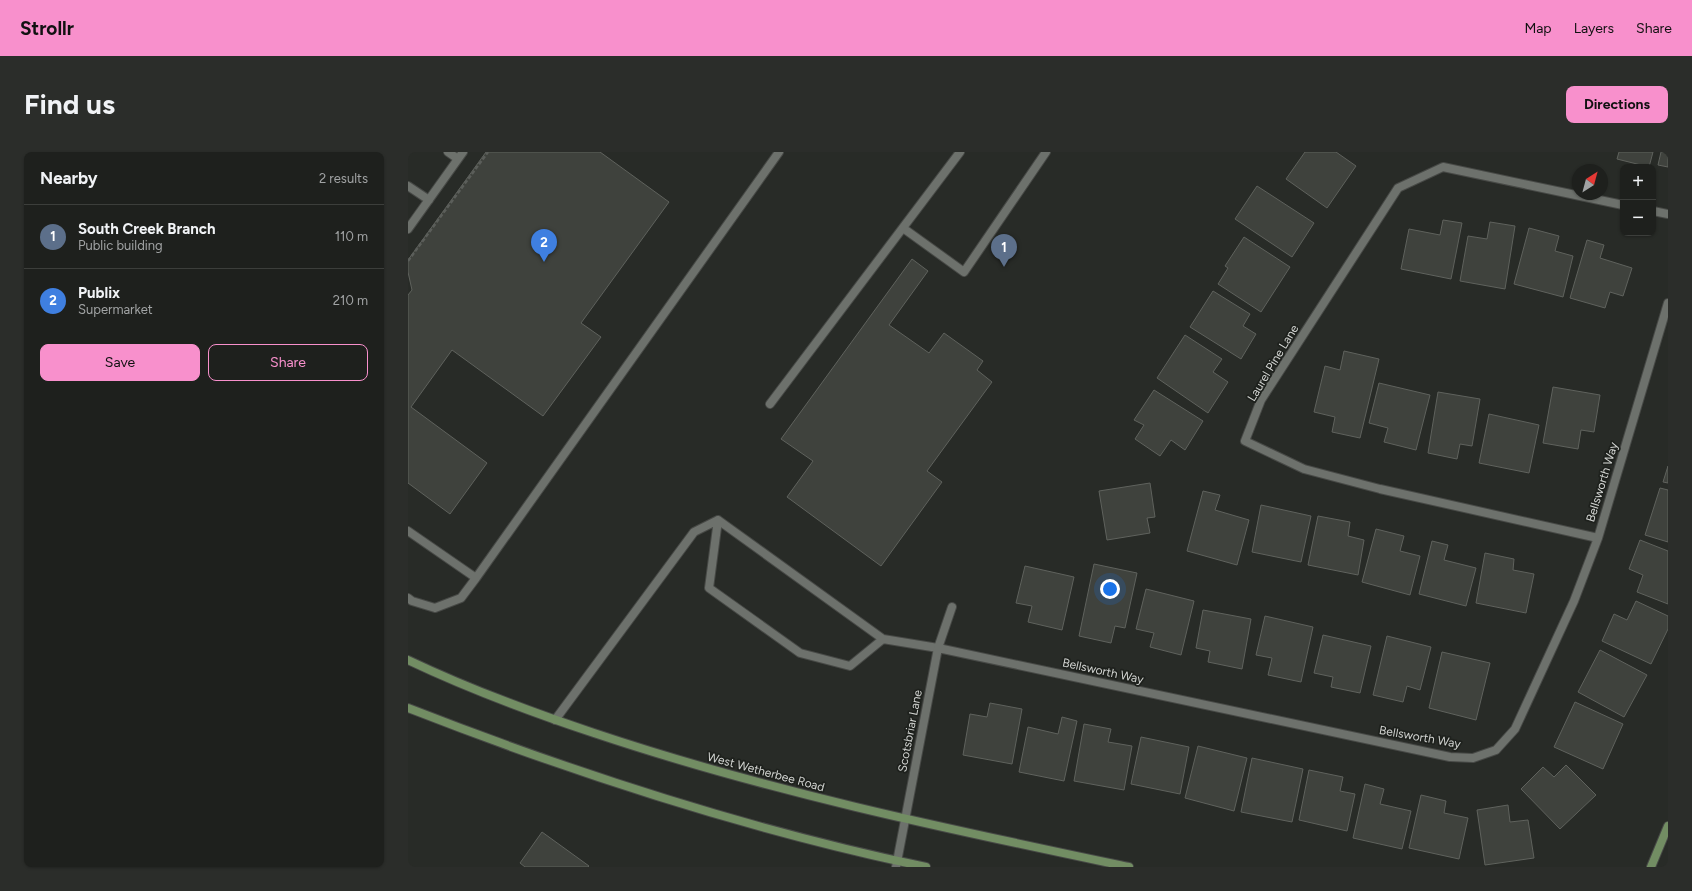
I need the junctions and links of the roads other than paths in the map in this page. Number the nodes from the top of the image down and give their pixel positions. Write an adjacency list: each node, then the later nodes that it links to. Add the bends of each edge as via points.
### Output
1 (448, 152): 6 (street)
2 (463, 152): 6 (street)
3 (779, 152): 19 (street)
4 (960, 152): 12 (street)
5 (1046, 152): 12 (street, via 964,272)
6 (458, 159): 8 (street)
7 (408, 186): 8 (street)
8 (429, 200): 13 (street)
9 (1620, 204): 18 (street, Laurel Pine Lane, via 1443,168 1398,188 1261,400 1246,442 1304,469 1380,489)
10 (1656, 212): 11 (street)
11 (1668, 214)
12 (903, 228): 15 (street)
13 (408, 229)
14 (1668, 303): 18 (street, Bellsworth Way)
15 (770, 404)
16 (718, 520): 22 (street); 22 (street, via 709,588 800,653 850,666); 26 (street, via 694,532)
17 (408, 531): 19 (street)
18 (1598, 538): 23 (street, Bellsworth Way, via 1574,601 1515,729 1496,750 1473,758 1450,758)
19 (476, 578): 20 (street, via 461,598 435,608 412,602)
20 (408, 598)
21 (952, 607): 23 (street, Scotsbriar Lane)
22 (883, 639): 23 (street, Bellsworth Way)
23 (938, 648): 27 (street, Scotsbriar Lane)
24 (408, 660): 26 (street, West Wetherbee Road, via 455,683)
25 (408, 708): 29 (street, via 537,757 624,786)
26 (555, 720): 27 (street, West Wetherbee Road, via 715,771 786,791)
27 (905, 819): 29 (street, Scotsbriar Lane); 31 (street, West Wetherbee Road)
28 (1668, 826): 32 (street)
29 (897, 864): 30 (street)
30 (926, 867)
31 (1129, 867)
32 (1651, 867)

